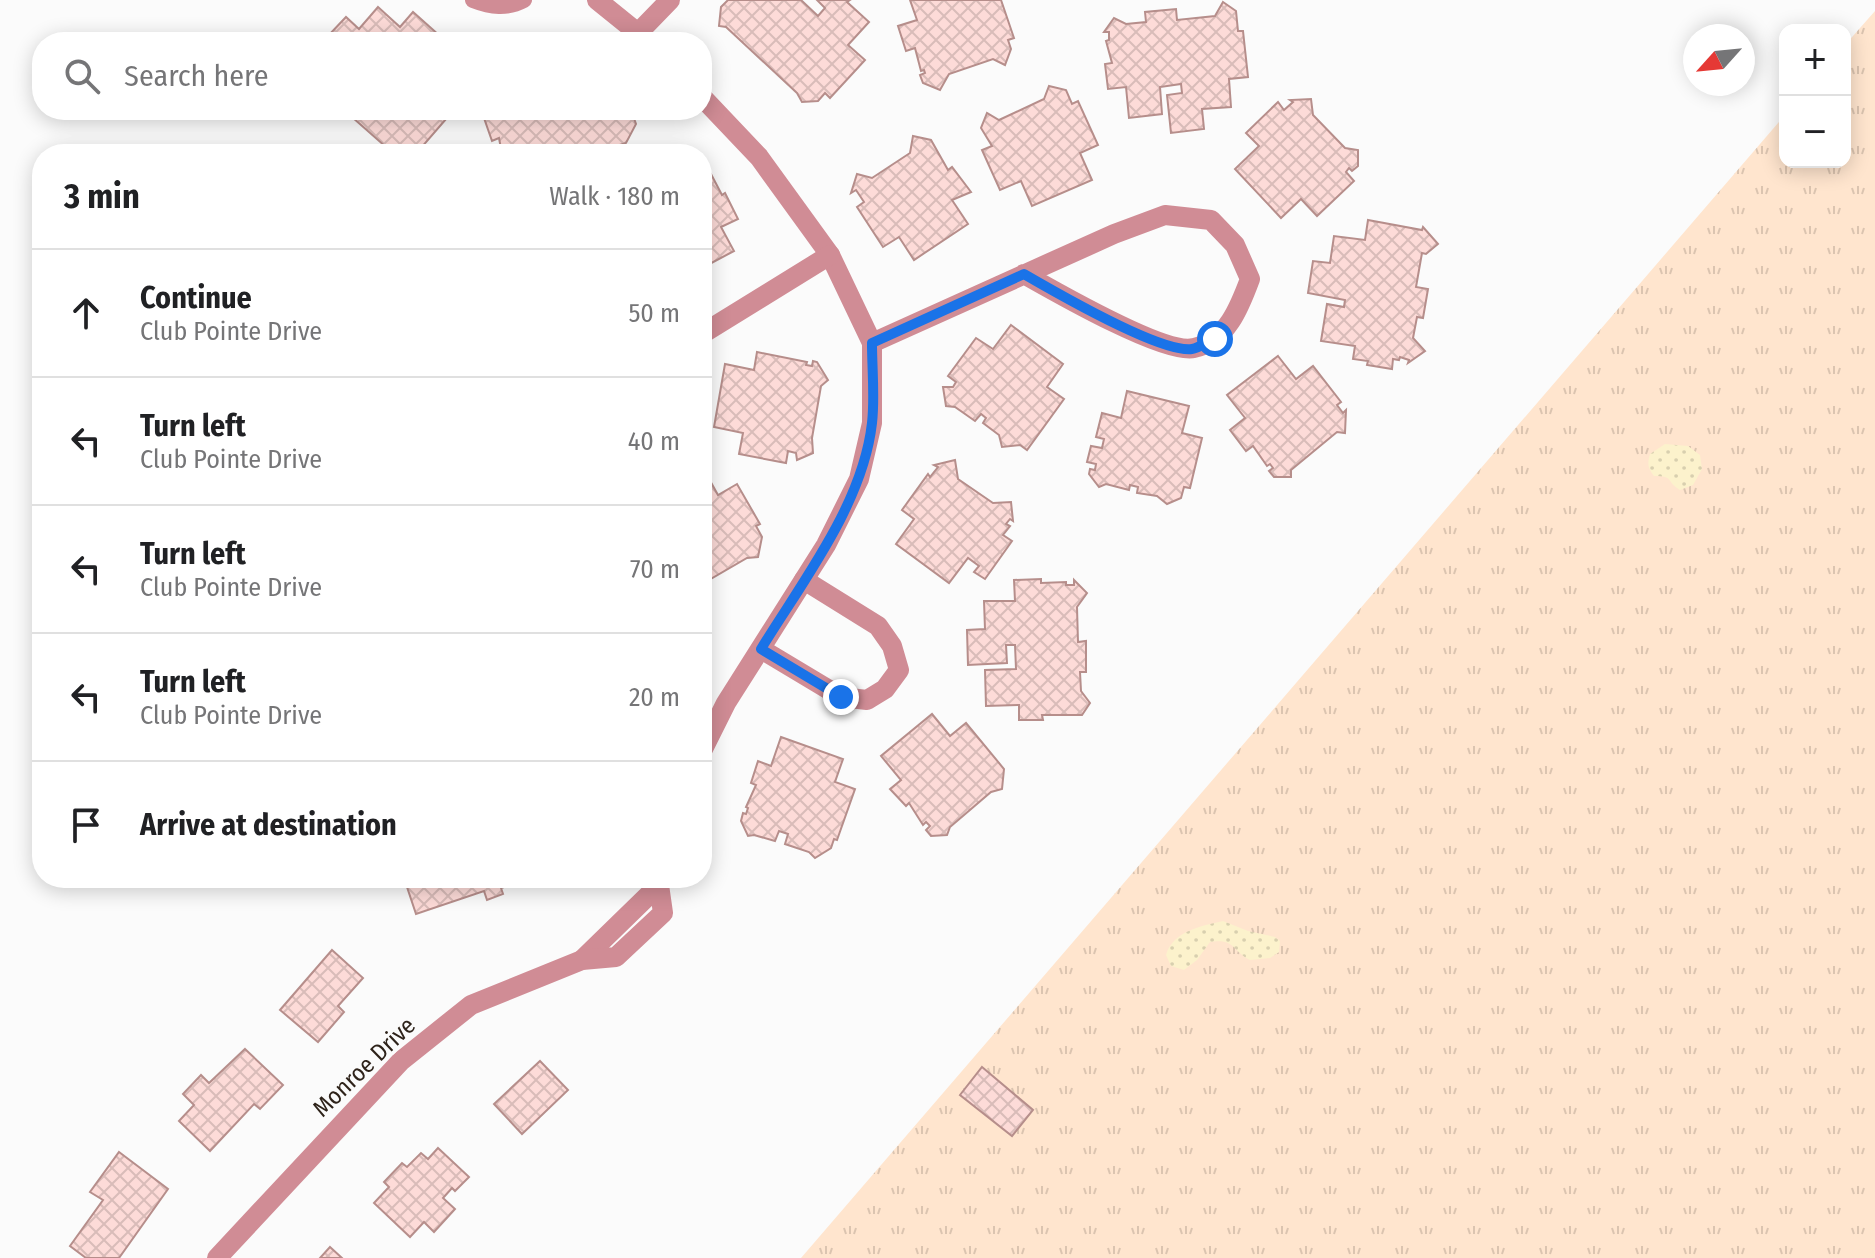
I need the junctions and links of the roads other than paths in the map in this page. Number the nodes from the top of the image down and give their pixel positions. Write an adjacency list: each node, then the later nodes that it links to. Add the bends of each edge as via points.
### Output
1 (473, 0): 2 (lane, via 492,7)
2 (524, 0)
3 (597, 0): 5 (street)
4 (670, 0): 6 (street)
5 (638, 32)
6 (648, 32)
7 (712, 108): 8 (street, via 759,157)
8 (830, 255): 10 (street); 11 (street)
9 (1024, 274): 9 (street, via 1165,215 1211,220 1235,245 1250,279 1238,311 1215,339 1192,349 1164,343 1092,312); 11 (street)
10 (712, 328)
11 (872, 343): 12 (street, via 872,423 859,479)
12 (804, 580): 13 (street); 13 (street, via 878,626 892,646 899,670 885,689 867,700 841,697)
13 (761, 649): 14 (street)
14 (712, 731)
15 (653, 888): 16 (street, Monroe Drive, via 582,960 471,1005 401,1061)
16 (217, 1258)

